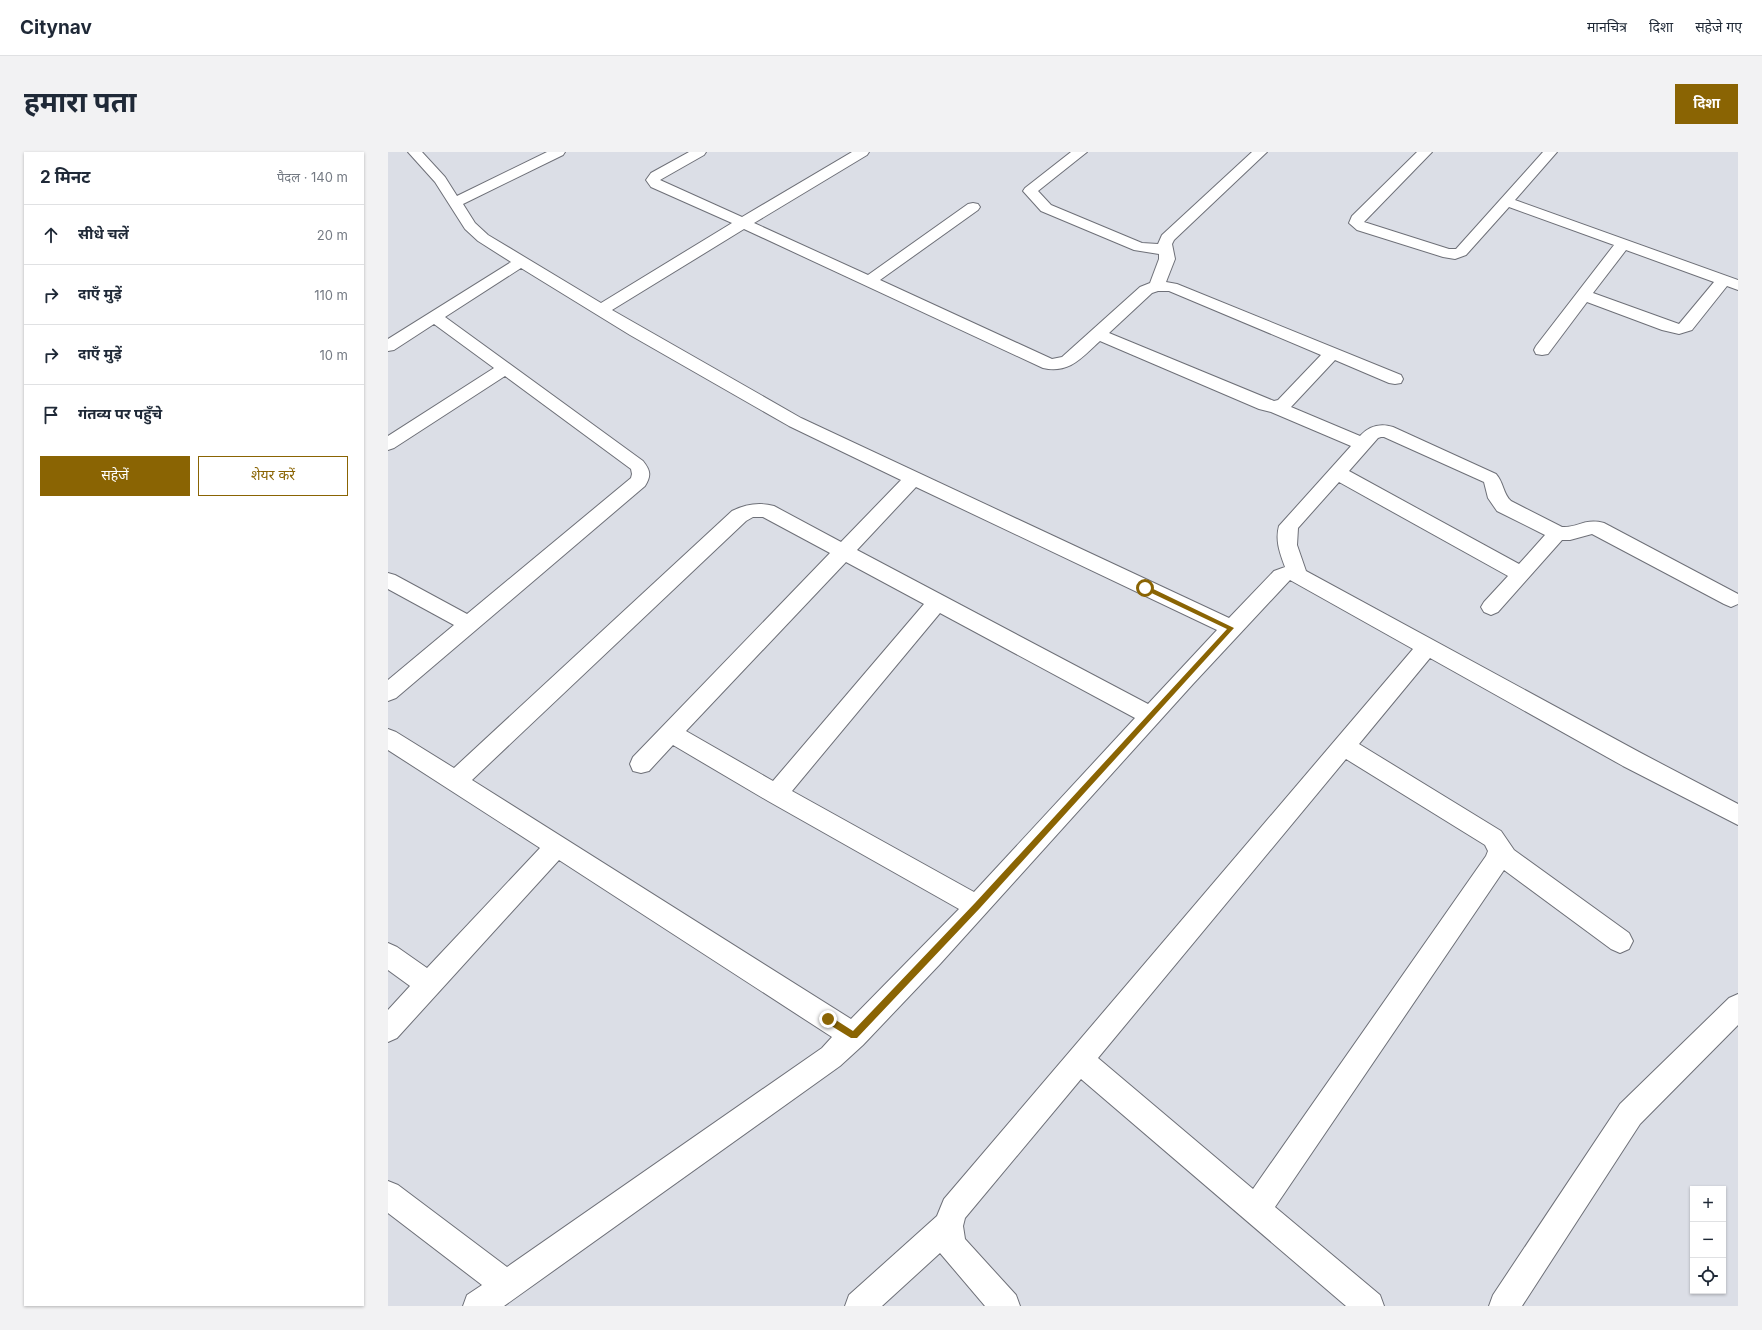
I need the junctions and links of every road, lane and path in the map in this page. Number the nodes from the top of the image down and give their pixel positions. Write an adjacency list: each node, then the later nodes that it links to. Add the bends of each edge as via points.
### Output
1 (558, 152): 10 (street)
2 (699, 152): 12 (street, via 653,180 656,184)
3 (862, 152): 12 (street)
4 (1080, 152): 14 (street, via 1030,191 1046,208 1139,247)
5 (1260, 152): 14 (street, via 1167,238)
6 (1426, 152): 9 (street, via 1357,219 1356,223 1419,245 1455,254 1462,252)
7 (1550, 152): 9 (street)
8 (418, 153): 10 (street, via 440,180)
9 (1505, 201): 13 (street)
10 (454, 203): 15 (street, via 470,226 484,238)
11 (973, 208): 16 (street)
12 (743, 223): 16 (street); 20 (street)
13 (1623, 243): 17 (street); 19 (street)
14 (1167, 250): 18 (street, via 1166,264)
15 (522, 261): 20 (street); 21 (street)
16 (869, 281): 22 (street, via 1049,364 1068,361)
17 (1731, 283): 19 (street, via 1686,327 1679,329)
18 (1157, 286): 22 (street, via 1146,290); 25 (street, via 1172,287)
19 (1583, 295): 24 (street)
20 (601, 310): 32 (street, via 795,422)
21 (435, 317): 23 (street); 26 (street)
22 (1098, 334): 28 (street, via 1265,405)
23 (388, 346)
24 (1542, 350)
25 (1332, 353): 27 (street); 28 (street, via 1284,404)
26 (506, 368): 29 (street); 41 (street, via 637,465 642,470 642,476)
27 (1395, 379)
28 (1275, 406): 30 (street)
29 (388, 444)
30 (1364, 444): 31 (street); 33 (street, via 1372,434 1387,431 1490,478 1495,485 1497,501)
31 (1338, 473): 35 (street); 36 (street, via 1289,526 1286,533 1286,542)
32 (914, 478): 34 (street); 42 (street)
33 (1558, 533): 35 (street); 38 (street, via 1574,534 1588,527 1597,528)
34 (843, 552): 39 (street); 46 (street); 50 (street, via 767,511 746,511)
35 (1521, 574): 40 (street)
36 (1298, 575): 42 (street, via 1290,573 1281,576); 43 (street)
37 (388, 580): 41 (street)
38 (1731, 599)
39 (937, 602): 45 (street); 51 (street)
40 (1491, 607)
41 (470, 624): 44 (street)
42 (1231, 628): 45 (street)
43 (1427, 646): 48 (street); 52 (street)
44 (388, 692)
45 (1151, 716): 55 (street)
46 (671, 733): 49 (street); 51 (street)
47 (388, 738): 50 (street)
48 (1344, 746): 54 (street, via 1493,838); 62 (street)
49 (641, 764)
50 (456, 781): 53 (street)
51 (776, 794): 55 (street)
52 (1738, 815)
53 (557, 846): 58 (street); 61 (street)
54 (1500, 850): 56 (street, via 1506,858); 64 (street, via 1497,860)
55 (977, 906): 61 (street)
56 (1620, 941)
57 (388, 955): 58 (street)
58 (429, 985): 60 (street)
59 (1738, 1007): 71 (street, via 1630,1114)
60 (388, 1029)
61 (854, 1036): 66 (street, via 831,1057)
62 (1079, 1060): 64 (street); 65 (street, via 954,1209)
63 (388, 1195): 66 (street)
64 (1256, 1210): 70 (street)
65 (948, 1226): 68 (street); 69 (street, via 952,1246)
66 (507, 1286): 67 (street)
67 (478, 1306)
68 (860, 1306)
69 (1005, 1306)
70 (1369, 1306)
71 (1504, 1306)

